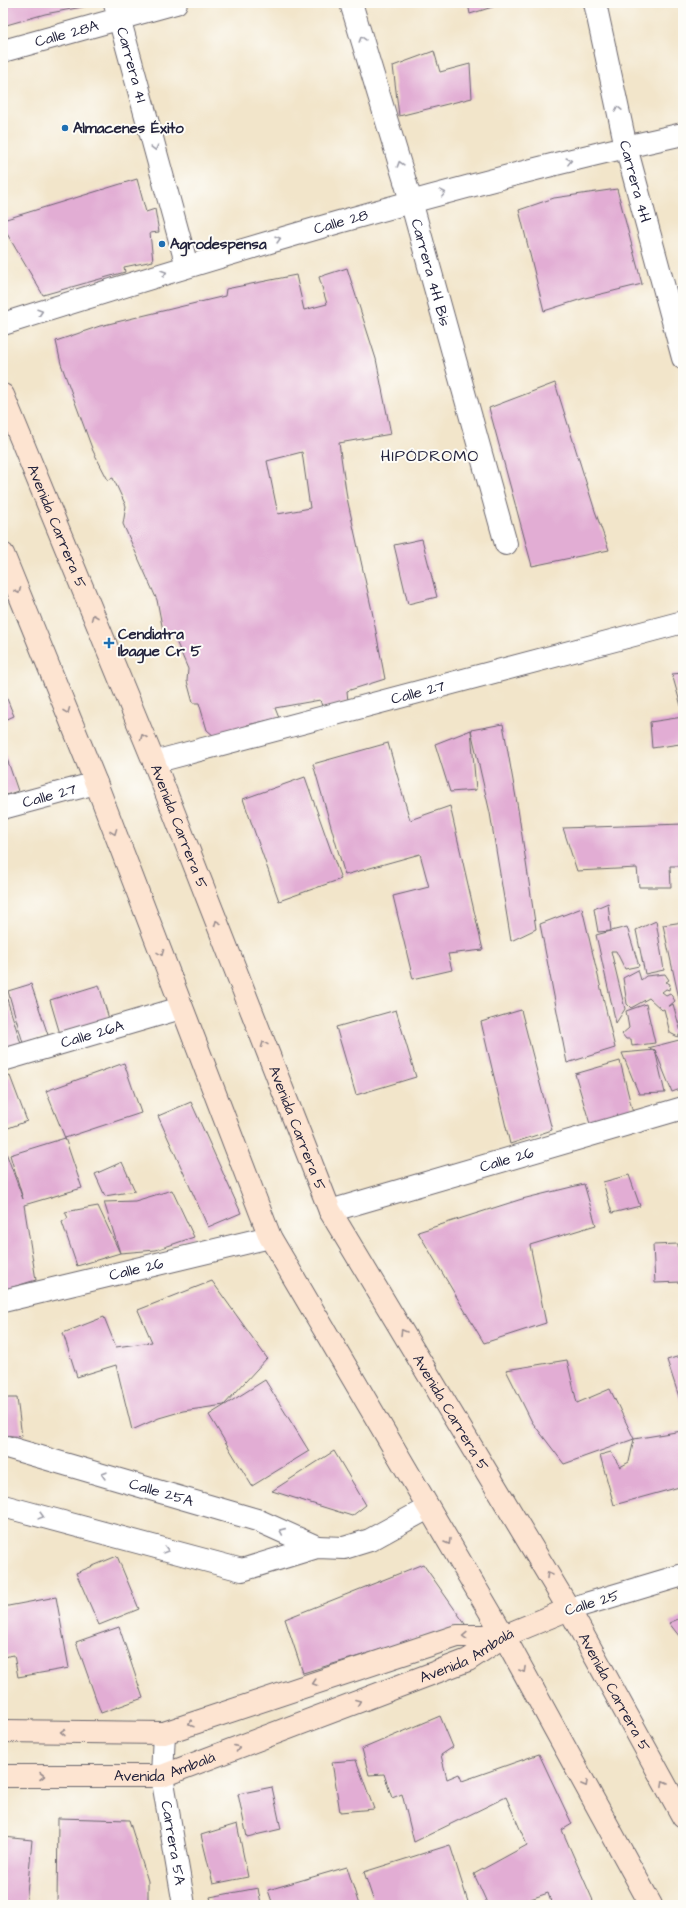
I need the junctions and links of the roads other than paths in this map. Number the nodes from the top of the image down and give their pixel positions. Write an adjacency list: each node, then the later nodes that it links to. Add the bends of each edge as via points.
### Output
1 (176, 3): 4 (street, Calle 28A)
2 (351, 3): 8 (street, Carrera 4H Bis, one-way to 2)
3 (594, 3): 7 (street, Carrera 4H, one-way to 3)
4 (117, 11): 5 (street, Calle 28A); 9 (street, Carrera 4I, one-way to 9)
5 (3, 51)
6 (683, 134): 7 (street, Calle 28)
7 (626, 147): 8 (street, Calle 28, one-way to 7); 11 (street, Carrera 4H)
8 (411, 201): 9 (street, Calle 28, one-way to 8); 13 (street, Carrera 4H Bis)
9 (187, 266): 10 (street, Calle 28, one-way to 9)
10 (3, 324)
11 (683, 358)
12 (3, 395): 16 (main road, Avenida Carrera 5, one-way to 12)
13 (506, 544)
14 (3, 554): 17 (main road, one-way to 17)
15 (683, 622): 16 (street, Calle 27)
16 (154, 762): 22 (main road, Avenida Carrera 5, one-way to 16)
17 (96, 782): 18 (street, Calle 27); 19 (main road, one-way to 19)
18 (3, 808)
19 (181, 1008): 20 (street, Calle 26A); 23 (main road)
20 (3, 1060)
21 (683, 1108): 22 (street, Calle 26)
22 (330, 1211): 30 (main road, Avenida Carrera 5, one-way to 22)
23 (270, 1237): 24 (street, Calle 26); 27 (main road)
24 (3, 1301)
25 (3, 1446): 28 (street, Calle 25A, one-way to 25, via 257,1520)
26 (3, 1506): 28 (street, Calle 25A, one-way to 28, via 242,1570)
27 (428, 1508): 28 (street, Calle 25A, via 370,1540 344,1548); 31 (main road, one-way to 31)
28 (317, 1547)
29 (683, 1576): 30 (street, Calle 25)
30 (569, 1609): 31 (main road, Calle 25); 36 (main road, Avenida Carrera 5, one-way to 30)
31 (504, 1636): 33 (main road, Avenida Ambalá, one-way to 33, via 457,1636); 35 (main road, Avenida Ambalá, one-way to 31, via 468,1660); 38 (main road, one-way to 38)
32 (3, 1731): 33 (main road, Avenida Ambalá, one-way to 32)
33 (164, 1733): 35 (street, Carrera 5A)
34 (3, 1776): 35 (main road, Avenida Ambalá, one-way to 35)
35 (162, 1776): 37 (street, Carrera 5A)
36 (683, 1817)
37 (184, 1905)
38 (651, 1905)

